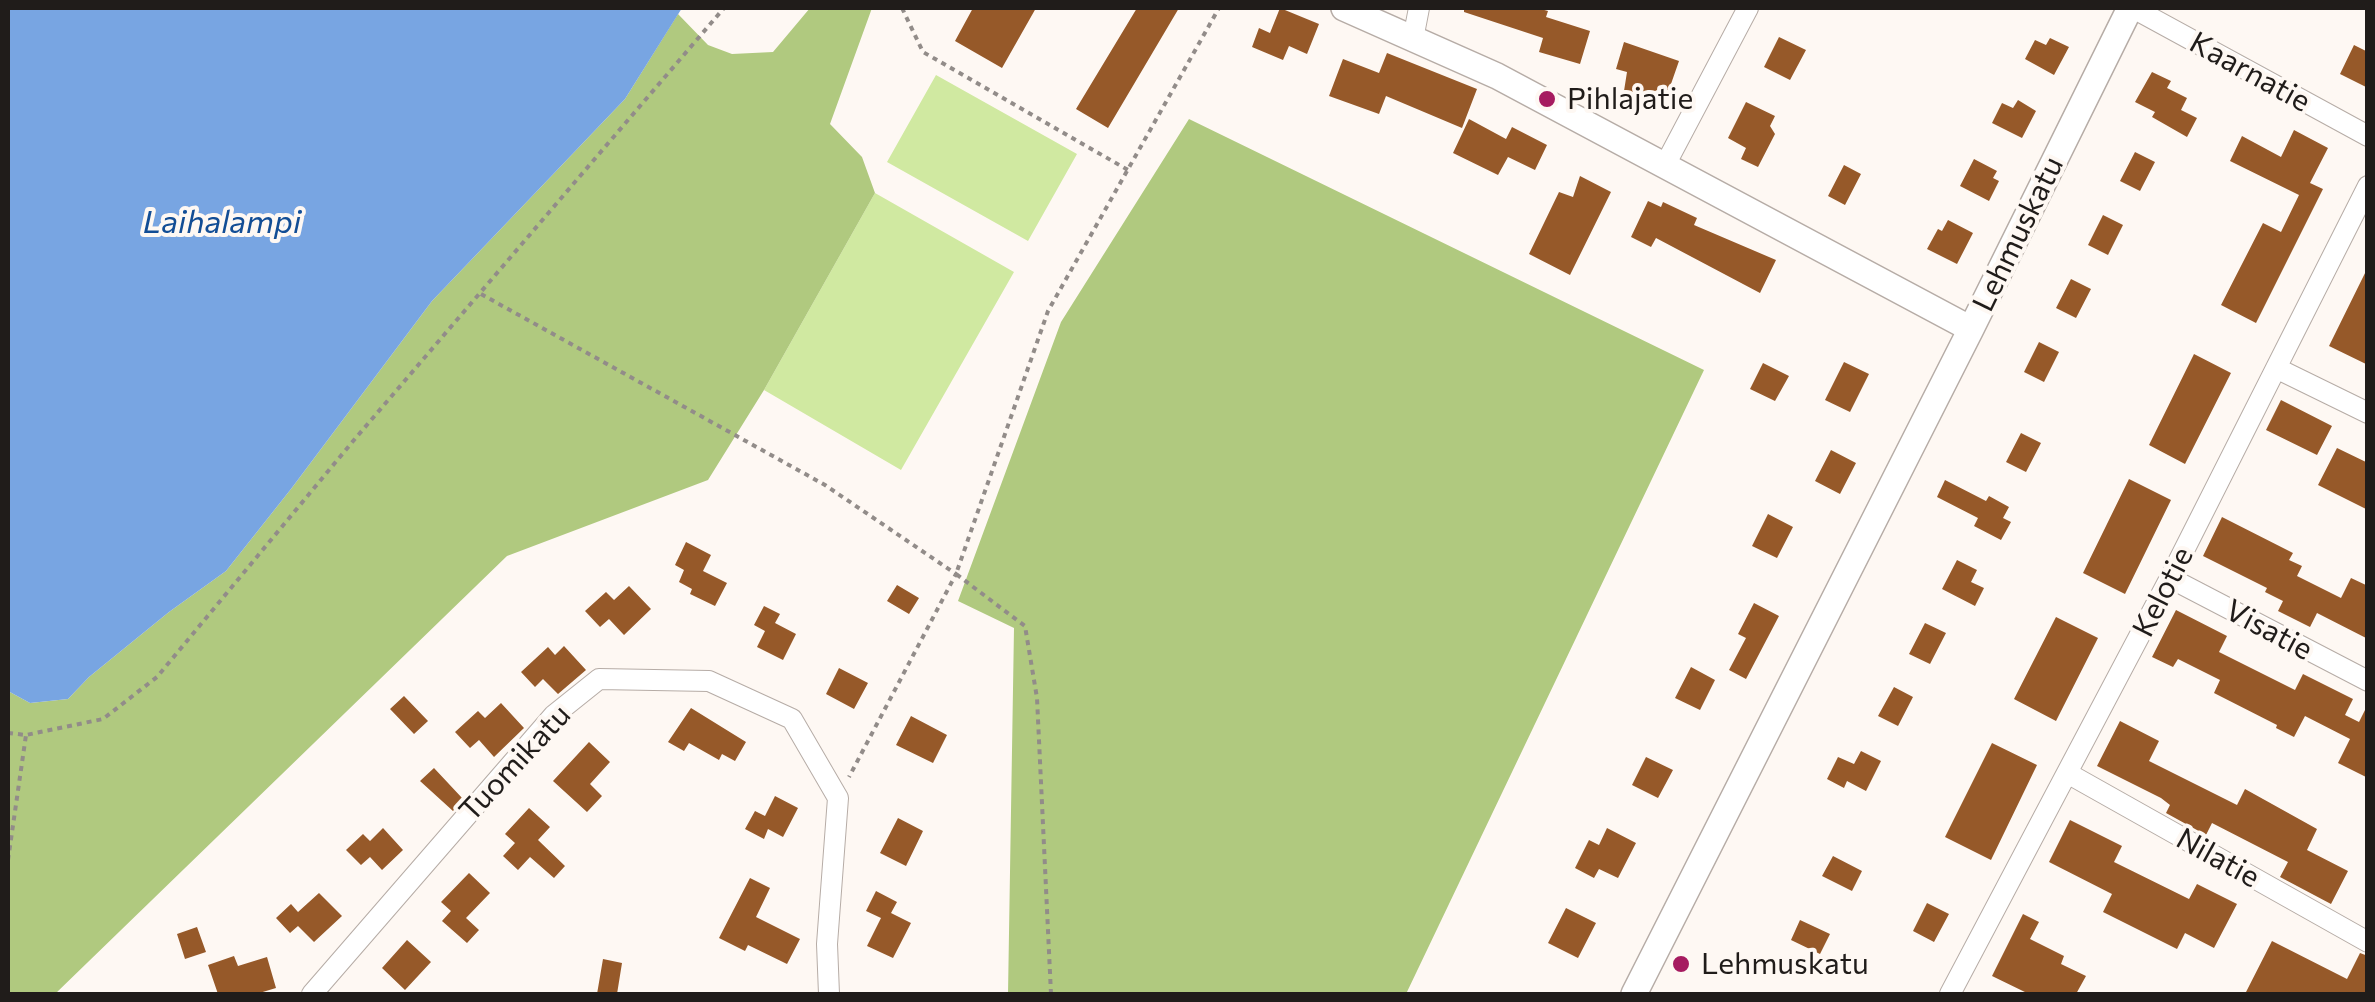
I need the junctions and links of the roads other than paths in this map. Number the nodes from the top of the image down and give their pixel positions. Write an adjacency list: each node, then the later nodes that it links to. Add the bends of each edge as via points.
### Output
1 (1344, 8): 5 (street)
2 (1419, 8): 5 (street)
3 (1748, 8): 7 (street)
4 (2131, 8): 6 (street, Kaarnatie); 9 (street, Lehmuskatu)
5 (1413, 39): 7 (street, via 1497,76)
6 (2368, 136)
7 (1664, 167): 9 (street)
8 (2368, 186): 10 (street, Kelotie)
9 (1971, 328): 20 (street, Lehmuskatu)
10 (2276, 368): 11 (street); 12 (street, Kelotie)
11 (2368, 413)
12 (2170, 578): 13 (street, Visatie); 14 (street, Kelotie)
13 (2368, 681)
14 (2069, 774): 15 (street, Nilatie); 17 (street, Kelotie)
15 (2368, 942)
16 (319, 987): 18 (street); 19 (street, Tuomikatu, via 554,715 599,679 710,681 792,719 838,798 826,944)
17 (1955, 993)
18 (343, 994)
19 (829, 994)
20 (1634, 994)

